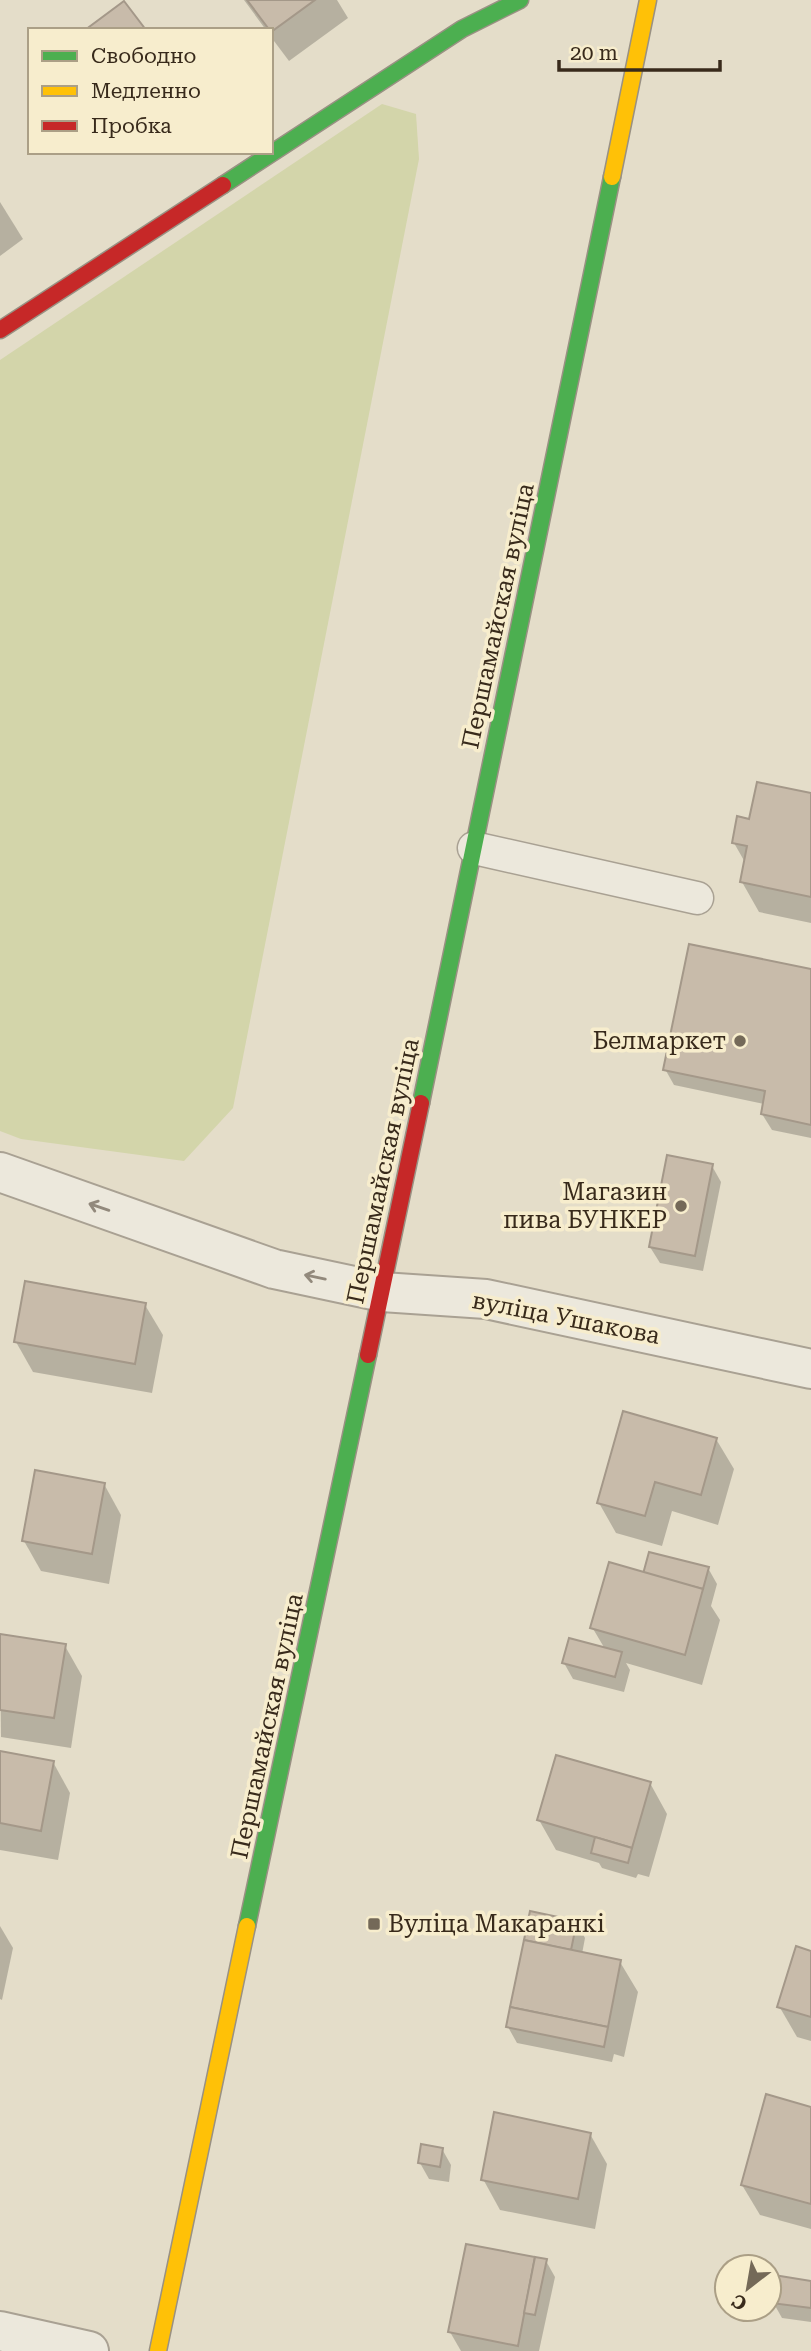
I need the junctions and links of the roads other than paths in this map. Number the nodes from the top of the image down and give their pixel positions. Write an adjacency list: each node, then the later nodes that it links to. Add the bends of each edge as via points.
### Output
1 (520, 0): 3 (main road, via 462,29)
2 (648, 0): 6 (main road, Першамайская вуліца)
3 (273, 152)
4 (270, 154): 5 (main road)
5 (0, 330)
6 (474, 848): 7 (lane); 9 (main road, Першамайская вуліца)
7 (697, 898)
8 (0, 1172): 9 (street, вуліца Ушакова, one-way to 8, via 274,1269)
9 (382, 1292): 10 (street, вуліца Ушакова, via 486,1299); 13 (main road, Першамайская вуліца)
10 (811, 1369)
11 (0, 2331): 12 (street)
12 (89, 2351)
13 (158, 2351)

